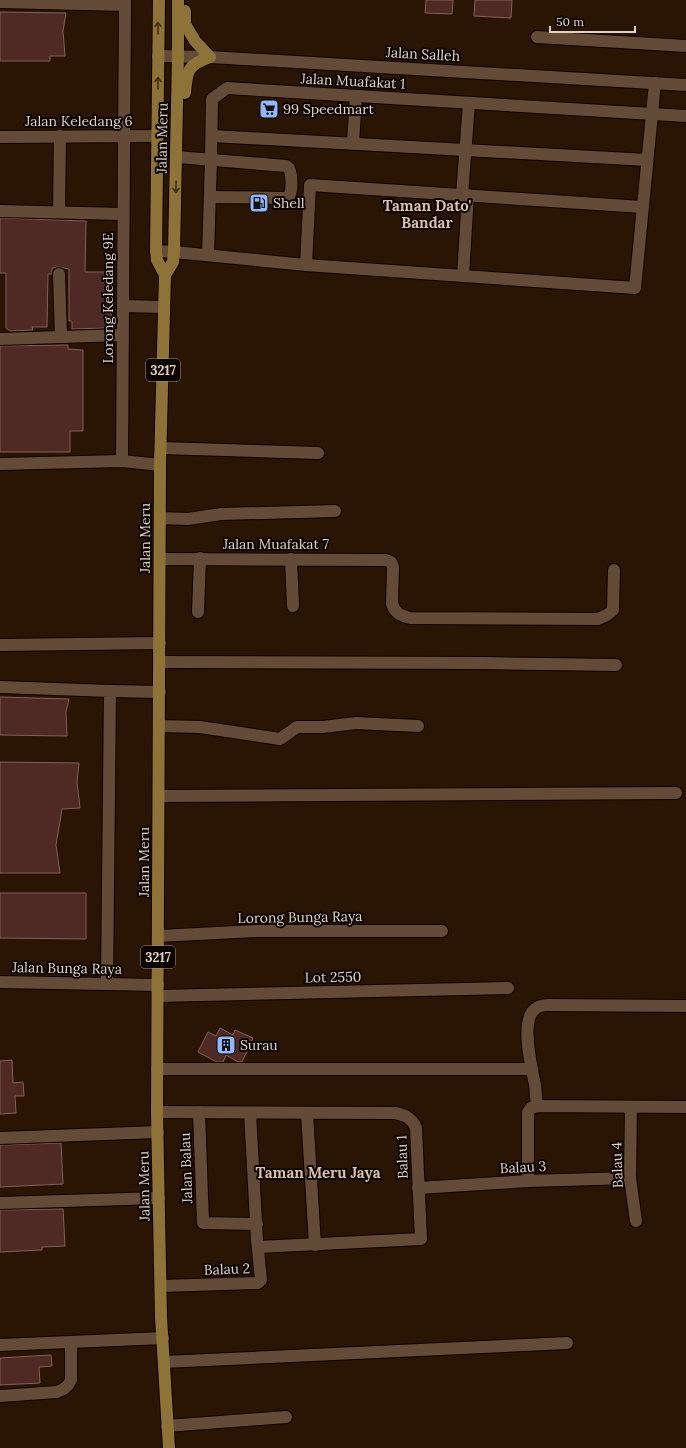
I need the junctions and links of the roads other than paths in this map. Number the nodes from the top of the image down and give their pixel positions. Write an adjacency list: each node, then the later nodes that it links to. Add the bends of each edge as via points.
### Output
1 (158, 0): 8 (main road, Jalan Meru / 3217, one-way to 1)
2 (178, 0): 9 (main road, Jalan Meru / 3217)
3 (185, 0): 10 (main road, via 185,24 195,41)
4 (0, 2): 5 (street)
5 (125, 2): 19 (street, Lorong Keledang 9E)
6 (536, 37): 7 (street)
7 (686, 46)
8 (158, 56): 9 (street, Jalan Salleh); 20 (main road, Jalan Meru / 3217, one-way to 8)
9 (178, 56): 10 (street, Jalan Salleh); 17 (main road, Jalan Meru / 3217)
10 (210, 57): 11 (street, Jalan Salleh); 17 (main road, via 195,62 186,74 183,117)
11 (655, 83): 12 (street, Jalan Salleh); 15 (street)
12 (686, 85)
13 (356, 96): 14 (street, Jalan Muafakat 1); 21 (street, Jalan Muafakat 1, via 227,88 212,100); 23 (street)
14 (469, 103): 15 (street, Jalan Muafakat 1); 24 (street)
15 (652, 114): 16 (street, Jalan Muafakat 1); 27 (street)
16 (686, 116)
17 (177, 134): 25 (main road, Jalan Meru / 3217)
18 (60, 136): 19 (street, Jalan Keledang 6); 22 (street, Jalan Keledang 6); 32 (street)
19 (124, 136): 20 (street, Jalan Keledang 6); 33 (street, Lorong Keledang 9E)
20 (158, 136): 34 (main road, Jalan Meru / 3217)
21 (212, 136): 23 (street); 26 (street, Jalan Muafakat 1)
22 (0, 137)
23 (353, 143): 24 (street)
24 (465, 149): 27 (street); 28 (street)
25 (176, 157): 26 (street); 35 (main road, Jalan Meru / 3217, one-way to 35)
26 (212, 159): 29 (street, Jalan Muafakat 1); 29 (street, via 286,166 291,172 291,194 284,199)
27 (647, 160): 30 (street)
28 (465, 195): 30 (street); 37 (street, via 310,185); 40 (street)
29 (210, 197): 36 (street, Jalan Muafakat 1)
30 (642, 207): 40 (street, via 635,288)
31 (0, 211): 32 (street)
32 (59, 212): 33 (street)
33 (123, 214): 41 (street, Lorong Keledang 9E)
34 (156, 251): 35 (street); 39 (main road, Jalan Meru / 3217, via 157,260)
35 (174, 252): 36 (street); 39 (main road, Jalan Meru / 3217, via 173,262)
36 (208, 255): 37 (street)
37 (306, 265): 40 (street)
38 (59, 274): 44 (street)
39 (165, 275): 42 (main road, Jalan Meru / 3217)
40 (463, 276)
41 (123, 306): 42 (street); 43 (street, Lorong Keledang 9E)
42 (164, 307): 46 (main road, Jalan Meru / 3217)
43 (122, 335): 44 (street); 48 (street, Lorong Keledang 9E)
44 (61, 337): 45 (street)
45 (0, 339)
46 (162, 448): 47 (street); 50 (main road, Jalan Meru / 3217)
47 (318, 453)
48 (122, 461): 49 (street); 50 (street)
49 (0, 464)
50 (160, 465): 52 (main road, Jalan Meru / 3217)
51 (335, 512): 52 (street)
52 (160, 518): 54 (main road, Jalan Meru / 3217)
53 (200, 558): 54 (street, Jalan Muafakat 7); 55 (street, Jalan Muafakat 7); 58 (street)
54 (161, 559): 59 (main road, Jalan Meru / 3217)
55 (291, 559): 56 (street, Jalan Muafakat 7, via 379,559 391,562 393,608 402,616 410,618 598,619 607,616 613,610); 57 (street)
56 (614, 570)
57 (293, 606)
58 (198, 612)
59 (160, 643): 60 (street); 61 (main road, Jalan Meru / 3217)
60 (0, 645)
61 (160, 662): 62 (street); 65 (main road, Jalan Meru / 3217)
62 (616, 665)
63 (0, 687): 64 (street)
64 (110, 691): 65 (street); 73 (street)
65 (160, 692): 66 (main road, Jalan Meru / 3217)
66 (160, 726): 67 (street, via 200,727 280,739 297,727 356,723); 69 (main road, Jalan Meru / 3217)
67 (418, 726)
68 (676, 793): 69 (street)
69 (159, 796): 71 (main road, Jalan Meru / 3217)
70 (442, 931): 71 (street, Lorong Bunga Raya, via 256,931)
71 (158, 936): 75 (main road, Jalan Meru / 3217)
72 (0, 982): 73 (street, Jalan Bunga Raya)
73 (107, 983): 75 (street, Jalan Bunga Raya)
74 (508, 988): 75 (street, Lot 2550)
75 (158, 990): 78 (main road, Jalan Meru / 3217)
76 (686, 1006): 77 (street, via 542,1005 534,1009 530,1017 528,1049)
77 (532, 1068): 78 (street); 79 (street)
78 (157, 1069): 82 (main road, Jalan Meru / 3217)
79 (536, 1106): 80 (street); 89 (street, via 528,1112)
80 (631, 1107): 81 (street); 88 (street, Balau 4)
81 (686, 1107)
82 (157, 1112): 83 (street, Balau 1); 86 (main road, Jalan Meru / 3217)
83 (199, 1112): 84 (street, Balau 1); 94 (street, Jalan Balau, via 203,1223)
84 (250, 1113): 85 (street, Balau 1); 94 (street)
85 (307, 1113): 90 (street, Balau 1, via 395,1113 413,1121 416,1128); 95 (street)
86 (158, 1132): 87 (street); 91 (main road, Jalan Meru / 3217)
87 (0, 1138)
88 (630, 1178): 89 (street, Balau 3); 93 (street, Balau 4)
89 (528, 1181): 90 (street, Balau 3)
90 (418, 1188): 95 (street, Balau 1, via 421,1240)
91 (159, 1198): 92 (street); 97 (main road, Jalan Meru / 3217)
92 (0, 1203)
93 (636, 1222)
94 (257, 1224): 96 (street)
95 (315, 1245): 96 (street, Balau 1)
96 (258, 1247): 97 (street, Balau 2, via 261,1280 258,1283)
97 (161, 1286): 98 (main road, Jalan Meru / 3217)
98 (163, 1338): 99 (street); 102 (main road, Jalan Meru / 3217)
99 (71, 1342): 101 (street); 103 (street, via 71,1380 64,1390)
100 (567, 1343): 102 (street)
101 (0, 1345)
102 (164, 1362): 105 (main road, Jalan Meru / 3217)
103 (0, 1396)
104 (286, 1417): 105 (street)
105 (167, 1426): 106 (main road, Jalan Meru / 3217)
106 (169, 1448)

